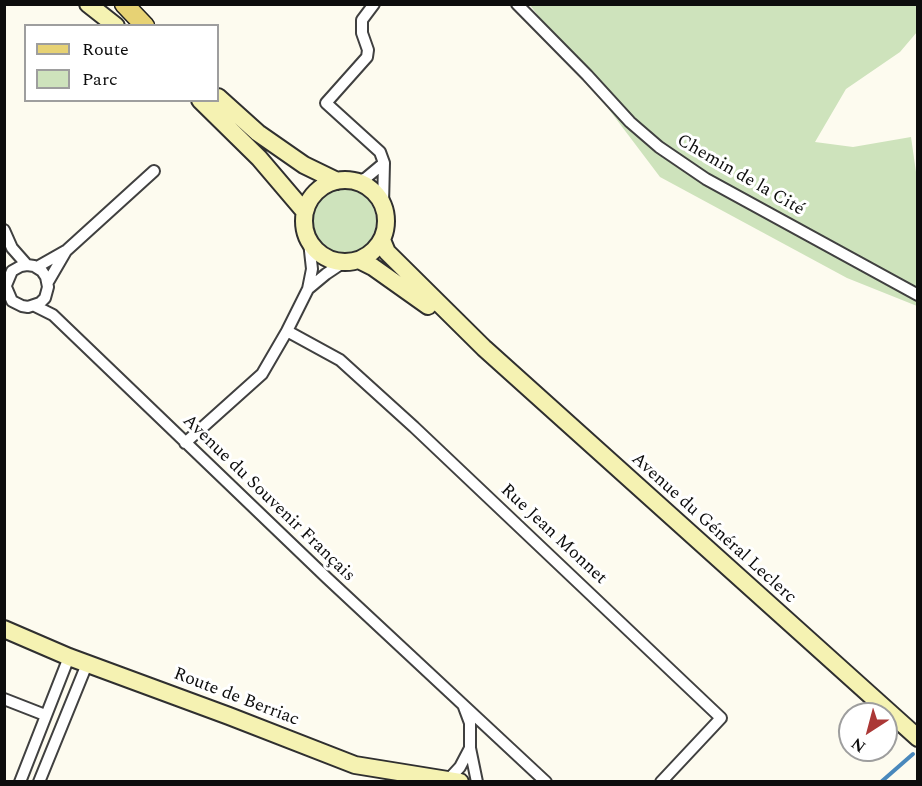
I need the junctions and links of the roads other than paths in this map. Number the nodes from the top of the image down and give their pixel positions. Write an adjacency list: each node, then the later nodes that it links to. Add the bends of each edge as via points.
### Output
1 (90, 4): 6 (main road)
2 (114, 4): 7 (main road)
3 (124, 4): 8 (main road)
4 (374, 4): 11 (street, via 362,20 367,57 326,103 380,152)
5 (517, 4): 28 (street, Chemin de la Cité, via 659,147 706,178)
6 (114, 24)
7 (135, 24)
8 (143, 24)
9 (219, 98): 13 (main road, via 258,133 304,165)
10 (202, 102): 16 (main road, via 259,158)
11 (384, 163): 14 (street); 15 (street)
12 (154, 171): 21 (street)
13 (337, 181): 14 (main road); 16 (main road, via 314,193)
14 (358, 182): 15 (main road, via 373,191)
15 (383, 205): 18 (main road)
16 (305, 212): 19 (main road)
17 (4, 230): 20 (street)
18 (382, 240): 22 (main road, via 369,255); 35 (main road, Avenue du Général Leclerc, via 387,252)
19 (309, 242): 22 (main road, via 326,258); 27 (street, via 312,269)
20 (12, 248): 23 (street); 24 (street)
21 (67, 249): 23 (street); 25 (street)
22 (352, 261): 27 (street); 35 (main road, Avenue du Général Leclerc, via 406,289)
23 (32, 266): 24 (street, via 16,268); 25 (street)
24 (9, 275): 26 (street)
25 (48, 282): 29 (street)
26 (5, 288): 30 (street)
27 (308, 289): 34 (street)
28 (918, 295)
29 (45, 298): 31 (street); 33 (street, Avenue du Souvenir Français)
30 (17, 304): 31 (street); 32 (street)
31 (35, 306): 33 (street, Avenue du Souvenir Français)
32 (4, 307)
33 (53, 315): 36 (street, Avenue du Souvenir Français)
34 (287, 331): 36 (street, via 262,374); 50 (street, Rue Jean Monnet, via 340,360 721,718)
35 (484, 348): 43 (main road, Avenue du Général Leclerc)
36 (185, 443): 41 (street, Avenue du Souvenir Français)
37 (4, 629): 38 (main road, Route de Berriac)
38 (69, 657): 39 (main road, Route de Berriac); 42 (street)
39 (87, 664): 45 (main road, Route de Berriac, via 355,765); 47 (street)
40 (4, 699): 42 (street)
41 (463, 704): 44 (street, via 470,723); 49 (street, Avenue du Souvenir Français)
42 (45, 715): 46 (street)
43 (918, 738)
44 (470, 748): 45 (street); 48 (street)
45 (454, 781)
46 (20, 782)
47 (39, 782)
48 (477, 782)
49 (546, 782)
50 (661, 782)

